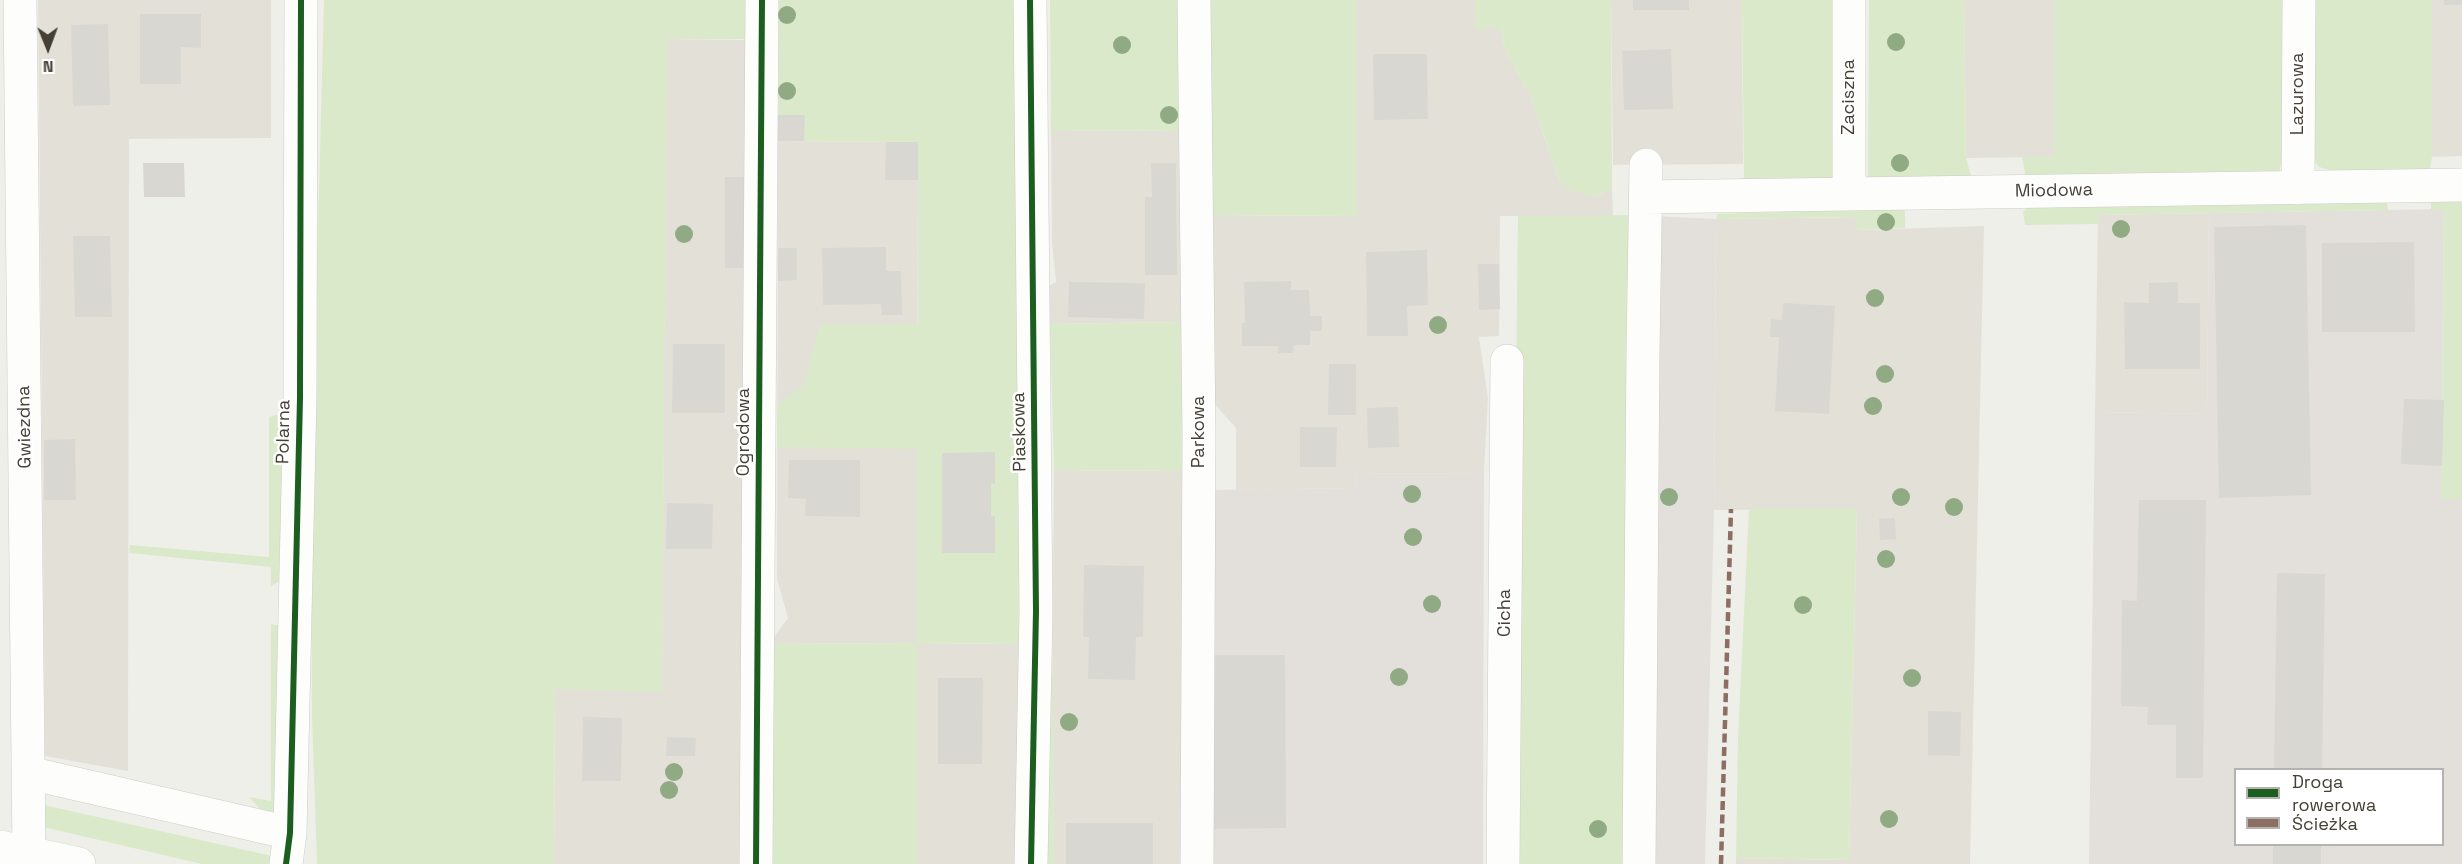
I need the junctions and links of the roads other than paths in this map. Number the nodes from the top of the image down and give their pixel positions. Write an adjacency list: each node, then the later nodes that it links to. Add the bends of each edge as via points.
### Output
1 (20, 0): 14 (street, Gwiezdna)
2 (301, 0): 15 (street, Polarna, via 300,398)
3 (762, 0): 18 (street, Ogrodowa)
4 (1030, 0): 19 (street, Piaskowa, via 1036,611)
5 (1194, 0): 20 (street, Parkowa, via 1199,434)
6 (1849, 0): 11 (street, Zaciszna)
7 (2299, 0): 10 (street, Lazurowa)
8 (1646, 165): 12 (street)
9 (2462, 186): 10 (street, Miodowa)
10 (2298, 188): 11 (street, Miodowa)
11 (1849, 194): 12 (street, Miodowa)
12 (1646, 197): 22 (street)
13 (1507, 361): 21 (street, Cicha)
14 (29, 773): 15 (street); 16 (street, Gwiezdna)
15 (288, 849)
16 (15, 850): 17 (street)
17 (79, 864)
18 (756, 864)
19 (1031, 864)
20 (1197, 864)
21 (1503, 864)
22 (1639, 864)

